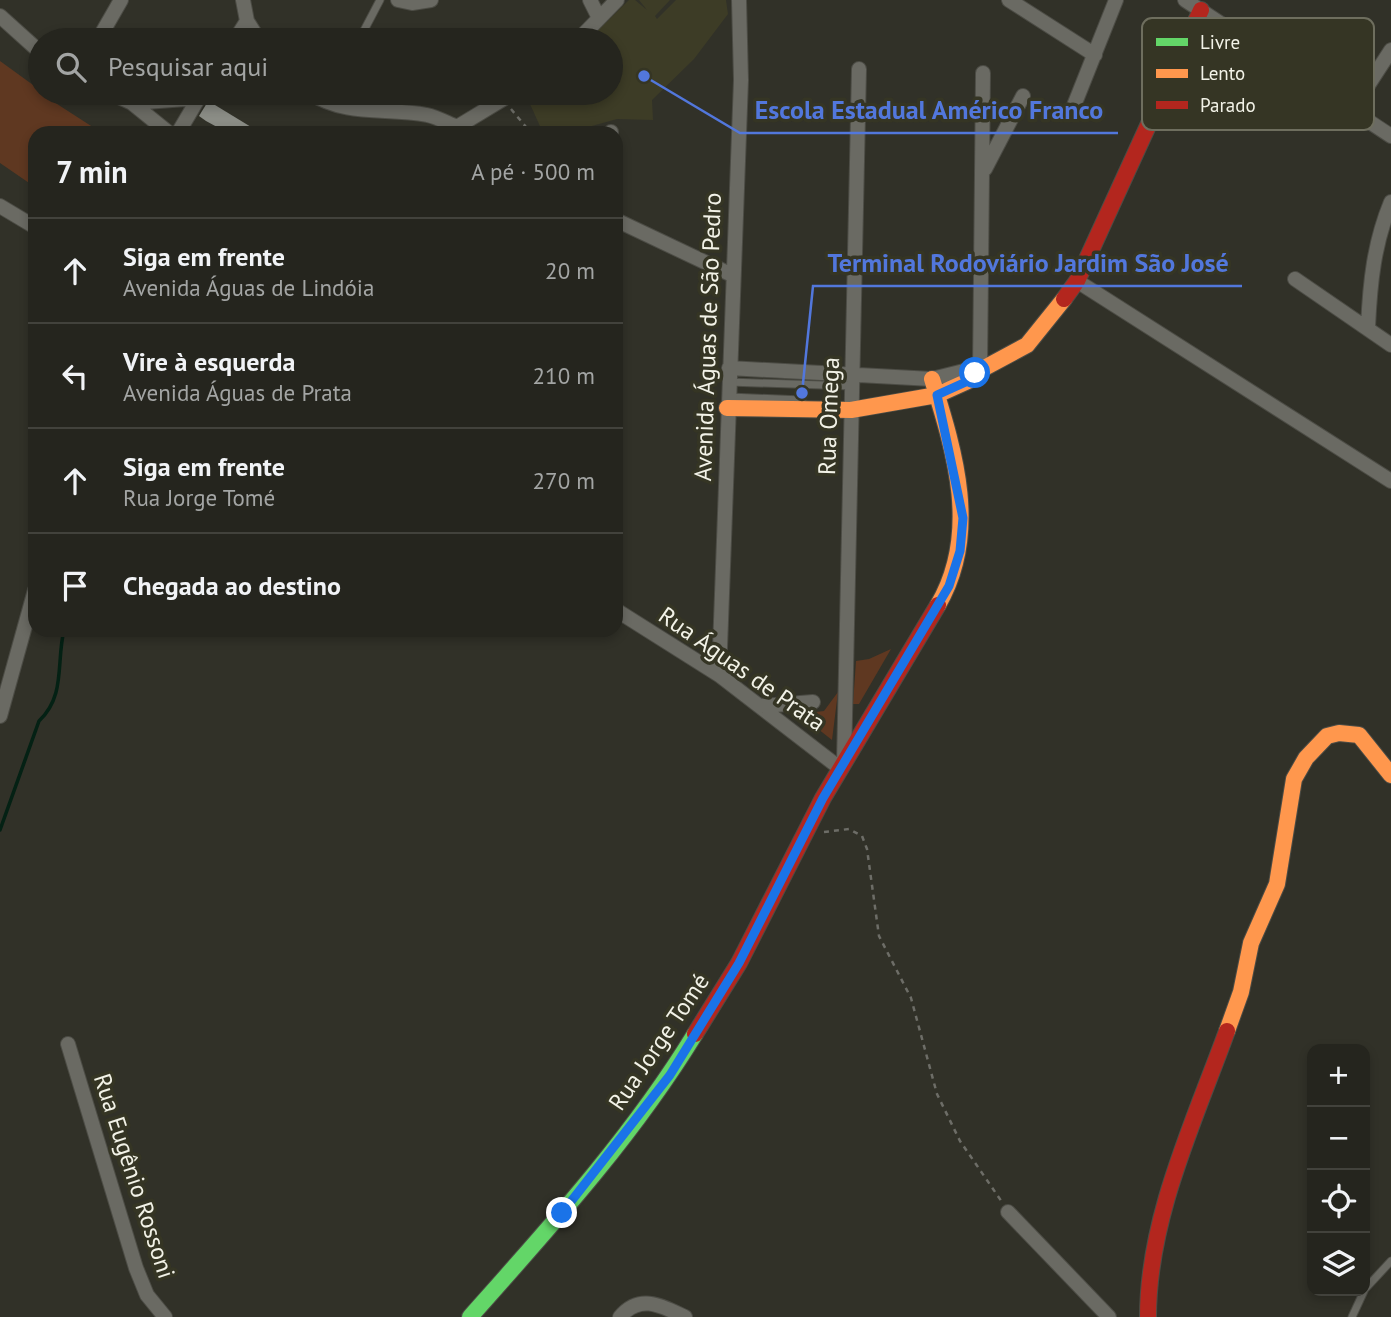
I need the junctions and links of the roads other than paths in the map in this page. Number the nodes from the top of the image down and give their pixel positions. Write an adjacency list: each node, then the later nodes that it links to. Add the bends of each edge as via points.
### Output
1 (121, 0): 18 (street)
2 (243, 0): 17 (street)
3 (380, 0): 21 (lane)
4 (398, 0): 5 (street)
5 (430, 0)
6 (590, 0): 14 (street)
7 (617, 0): 14 (street)
8 (739, 0): 47 (street, Avenida Águas de São Pedro, via 741,80)
9 (1009, 0): 25 (street)
10 (1116, 0): 25 (street)
11 (1185, 0): 12 (street)
12 (1200, 10): 15 (street); 16 (street)
13 (0, 16): 23 (street)
14 (599, 18): 22 (street)
15 (1196, 18)
16 (1212, 18)
17 (247, 22): 19 (street); 20 (street)
18 (105, 28)
19 (243, 28)
20 (251, 28)
21 (365, 28)
22 (589, 28)
23 (28, 41)
24 (1391, 50): 28 (street)
25 (1095, 55): 34 (street)
26 (859, 69): 53 (street, Rua Omega)
27 (983, 73): 42 (street)
28 (1374, 76)
29 (1023, 96): 42 (street)
30 (134, 105): 36 (street)
31 (194, 105): 37 (street)
32 (341, 105): 38 (street, via 350,110 428,115)
33 (493, 105): 39 (street)
34 (1073, 108)
35 (1374, 125): 41 (street)
36 (160, 126)
37 (182, 126)
38 (446, 126)
39 (459, 126)
40 (1146, 130): 49 (street)
41 (1391, 136)
42 (982, 174): 52 (street)
43 (1391, 202): 50 (street, via 1372,267)
44 (0, 206): 45 (street)
45 (28, 222)
46 (623, 223): 47 (street)
47 (732, 275): 55 (street, Avenida Águas de São Pedro)
48 (1295, 279): 50 (street)
49 (1077, 281): 52 (street, via 1027,345); 57 (street)
50 (1368, 327): 51 (street)
51 (1391, 345)
52 (977, 372): 54 (street, via 968,381)
53 (853, 380): 54 (street); 55 (street); 56 (street, Rua Omega)
54 (934, 387): 56 (street); 64 (street, Rua Jorge Tomé, via 961,497 960,551 949,586)
55 (728, 389): 56 (street); 60 (street, Avenida Águas de São Pedro)
56 (851, 406): 64 (street, Rua Omega)
57 (1391, 481)
58 (623, 614): 60 (street, Rua Águas de Prata)
59 (28, 615): 63 (street)
60 (719, 675): 62 (street, Rua Águas de Prata)
61 (813, 702): 62 (street)
62 (761, 706): 64 (street, Rua Águas de Prata)
63 (0, 716)
64 (842, 767): 72 (street, Rua Jorge Tomé, via 739,963 670,1075 581,1191)
65 (1391, 775): 76 (street, via 1359,735 1339,733 1327,736 1294,779 1277,884 1251,943 1241,992 1169,1189 1148,1284)
66 (68, 1045): 71 (street, Rua Eugênio Rossoni, via 136,1268 147,1296)
67 (1009, 1212): 75 (street)
68 (1391, 1261): 69 (lane)
69 (1370, 1284)
70 (1361, 1296): 77 (lane)
71 (165, 1317)
72 (470, 1317)
73 (620, 1317): 74 (street, via 644,1302)
74 (685, 1317)
75 (1109, 1317)
76 (1148, 1317)
77 (1352, 1317)

